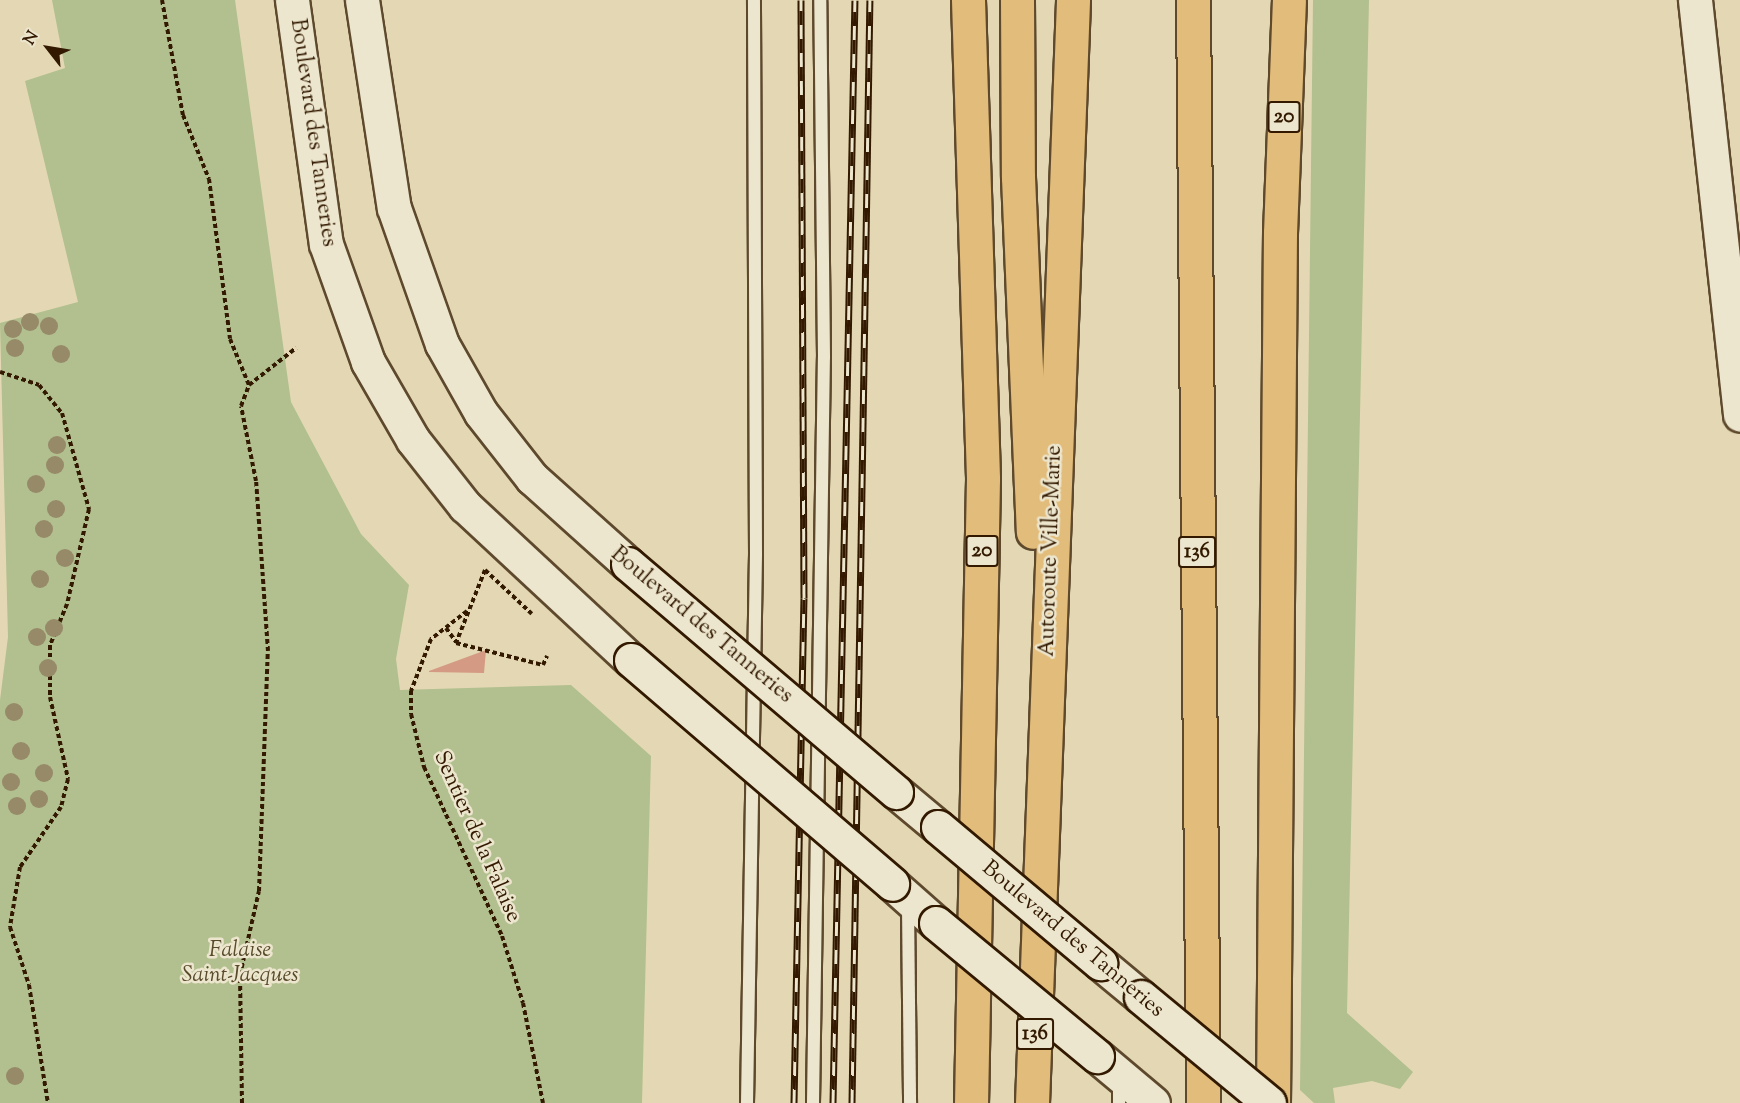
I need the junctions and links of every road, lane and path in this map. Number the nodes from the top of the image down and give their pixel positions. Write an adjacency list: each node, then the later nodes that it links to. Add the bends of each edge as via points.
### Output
1 (162, 0): 16 (path, via 183,115 209,179 230,339)
2 (292, 0): 24 (main road, Boulevard des Tanneries, bridge, via 326,244 368,362 413,440 465,506 631,660)
3 (362, 0): 35 (main road, Boulevard des Tanneries, bridge, via 394,208 442,344 482,413 532,478 896,792)
4 (754, 0): 29 (lane, via 757,459)
5 (820, 0): 30 (lane, via 824,357)
6 (968, 0): 32 (highway, 20, via 983,479)
7 (1017, 0): 23 (highway, via 1018,177)
8 (1073, 0): 23 (highway, Autoroute Ville-Marie / 136)
9 (1192, 0): 34 (highway, 136)
10 (1268, 0): 13 (highway)
11 (1288, 0): 13 (highway, 20)
12 (1695, 0): 17 (main road)
13 (1280, 233): 35 (highway, 20)
14 (296, 348): 16 (path)
15 (0, 372): 26 (path, via 39,386 62,413 76,448 89,509 67,604 50,645 50,697 68,779 61,807 20,867 10,927 29,985)
16 (249, 385): 27 (path, via 241,406 256,481 268,651 259,891 240,975)
17 (1740, 415)
18 (485, 570): 19 (path, Sentier de la Falaise)
19 (467, 611): 20 (path, Sentier de la Falaise); 21 (path)
20 (446, 628): 21 (path); 28 (path, Sentier de la Falaise, via 431,639 411,691 416,738 502,936 523,1004)
21 (456, 643): 22 (path, via 543,666)
22 (547, 656)
23 (1043, 754): 33 (highway, Autoroute Ville-Marie / 136)
24 (900, 891): 25 (main road, Boulevard des Tanneries, bridge); 31 (lane)
25 (1126, 1086)
26 (48, 1103)
27 (242, 1103)
28 (543, 1103)
29 (747, 1103)
30 (813, 1103)
31 (910, 1103)
32 (971, 1103)
33 (1032, 1103)
34 (1203, 1103)
35 (1271, 1103)

